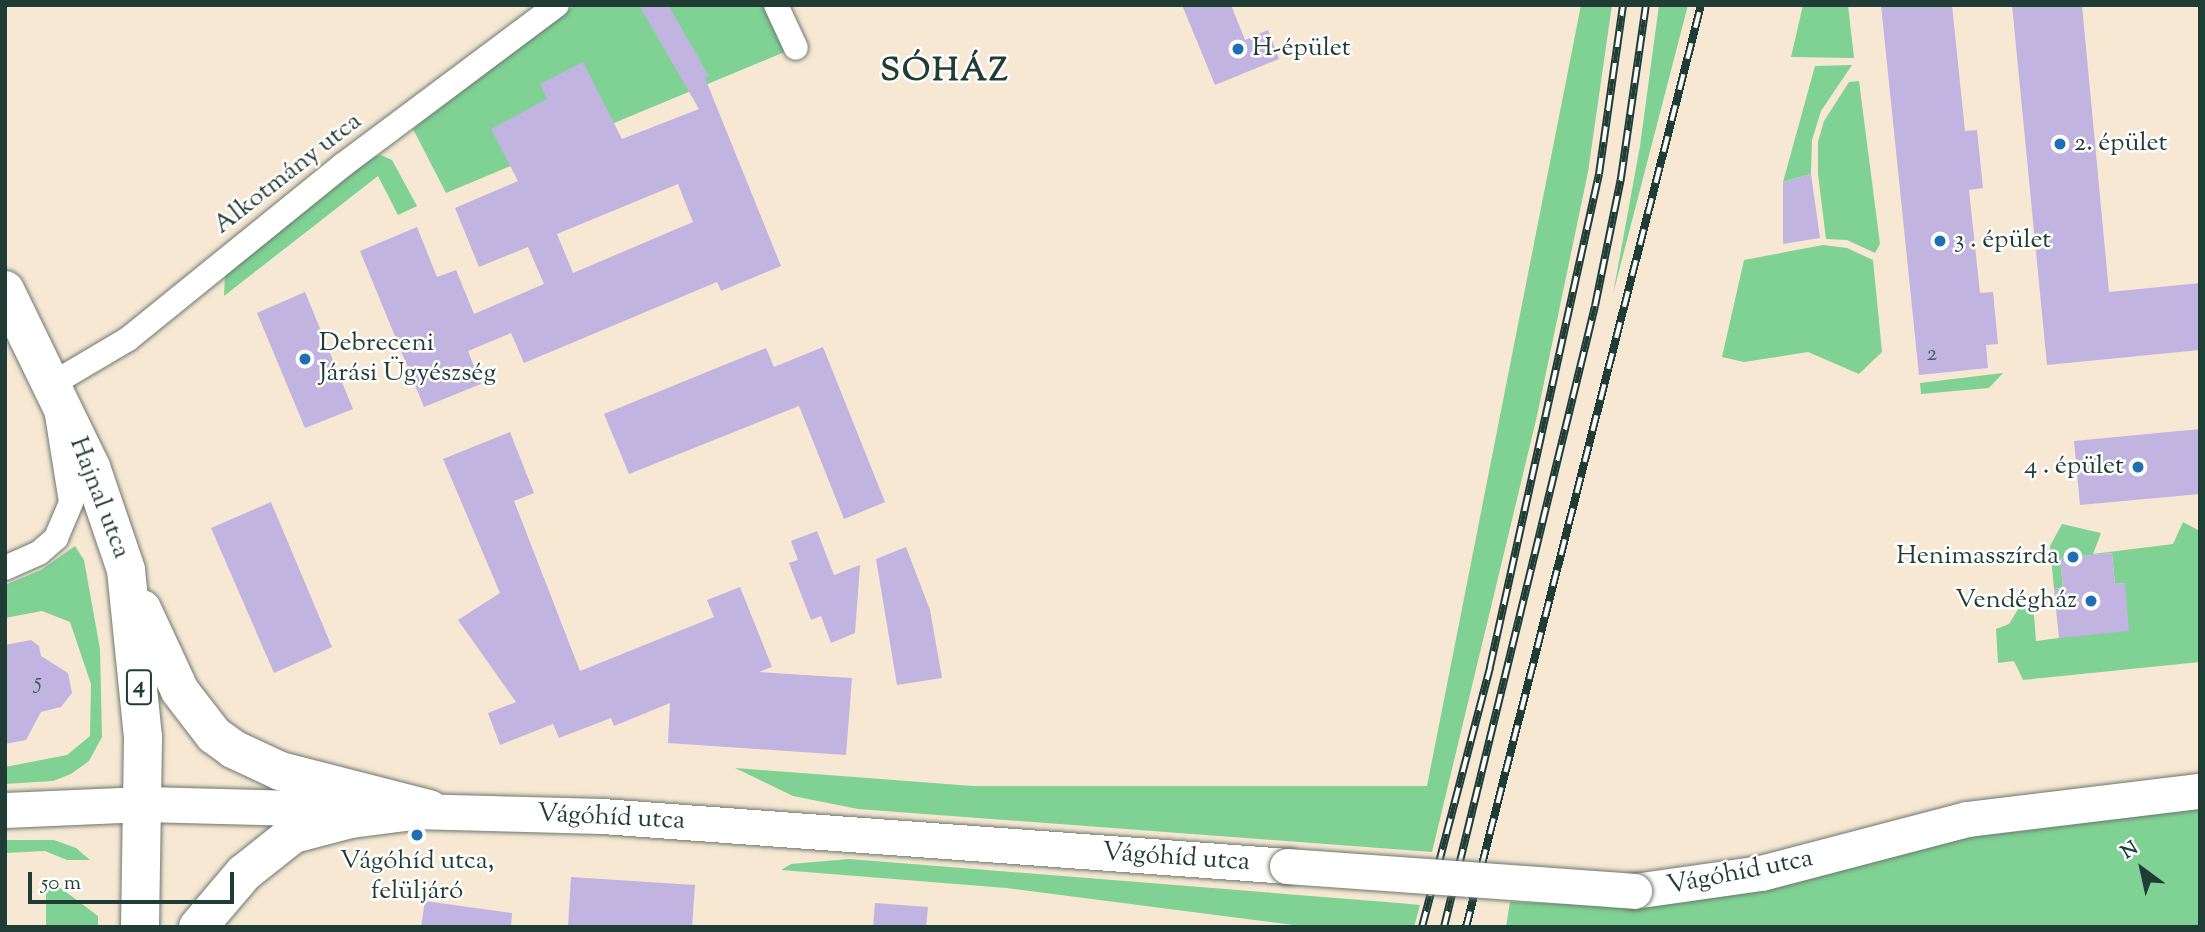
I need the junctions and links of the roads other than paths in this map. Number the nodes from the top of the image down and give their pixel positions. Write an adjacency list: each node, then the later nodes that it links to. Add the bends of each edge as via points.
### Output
1 (557, 5): 5 (street, Alkotmány utca, via 344,165 128,339)
2 (776, 5): 3 (street)
3 (796, 48)
4 (5, 290): 5 (main road, Hajnal utca / 4)
5 (52, 384): 6 (street, via 72,484 71,502 56,538); 7 (main road, Hajnal utca / 4, via 91,467)
6 (10, 567)
7 (126, 570): 9 (main road, Hajnal utca / 4, via 143,737); 10 (main road, via 180,691 214,735 280,771)
8 (2200, 791): 10 (main road, Vágóhíd utca, bridge, via 1967,819 1761,873 1634,891 616,817)
9 (144, 804): 10 (main road, Vágóhíd utca); 11 (main road, Vágóhíd utca); 12 (main road, 4)
10 (429, 809): 13 (main road, via 351,819 293,834 244,873)
11 (5, 810)
12 (140, 927)
13 (198, 927)

